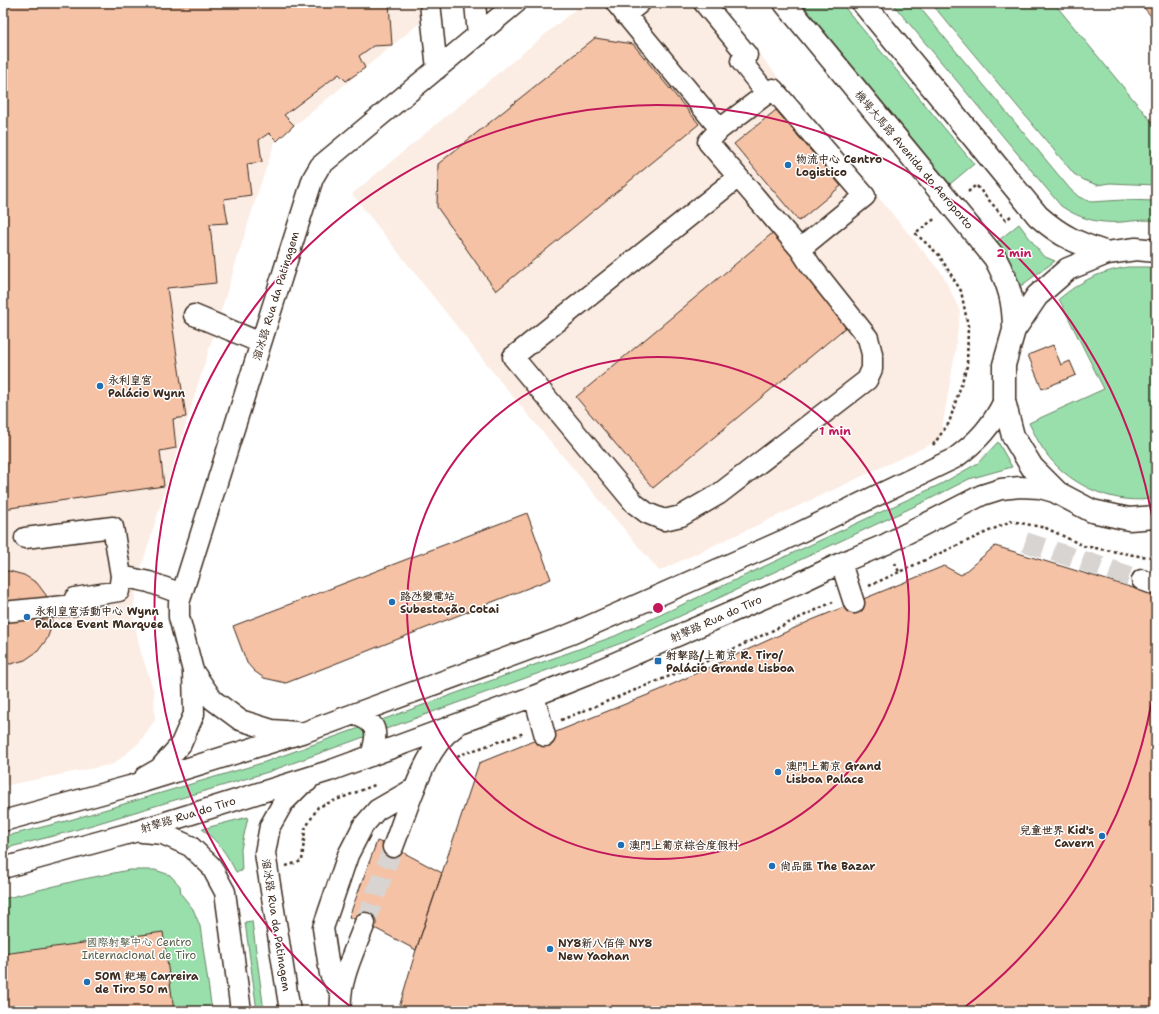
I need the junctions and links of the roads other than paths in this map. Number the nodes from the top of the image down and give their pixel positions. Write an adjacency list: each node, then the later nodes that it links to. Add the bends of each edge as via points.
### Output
1 (430, 3): 9 (street)
2 (475, 3): 8 (street)
3 (516, 3): 8 (street, 溜冰路 Rua da Patinagem)
4 (704, 3): 10 (street, via 747,55 741,61)
5 (785, 3): 17 (main road, 機場大馬路 Avenida do Aeroporto, via 995,258 1011,293)
6 (863, 3): 15 (main road, via 1038,216 1052,229 1069,239)
7 (627, 7): 11 (street)
8 (478, 35): 9 (street, 溜冰路 Rua da Patinagem)
9 (437, 69): 18 (street, 溜冰路 Rua da Patinagem, via 320,166 313,178)
10 (767, 94): 11 (street); 13 (street, via 773,90 865,196)
11 (720, 129): 12 (street, via 708,142)
12 (738, 178): 13 (street); 13 (street, via 513,357 635,504 647,513 664,520 681,516 720,494 867,380 872,369 868,338)
13 (800, 250)
14 (1156, 251): 15 (main road, via 1136,249)
15 (1107, 253): 17 (main road, via 1063,273 1037,296)
16 (194, 315): 18 (street)
17 (1014, 330): 19 (main road, via 1004,365)
18 (261, 343): 25 (street, 溜冰路 Rua da Patinagem)
19 (1004, 401): 20 (main road, via 1014,436 1021,449 1032,467); 30 (street, via 996,418 984,433 955,458 782,541 572,634)
20 (1058, 492): 21 (main road, via 1092,511 1130,519); 23 (street, 射擊路 Rua do Tiro, via 1020,487 982,495 886,544)
21 (1156, 517)
22 (25, 538): 24 (street, via 113,527)
23 (841, 563): 26 (street); 29 (street, 射擊路 Rua do Tiro)
24 (121, 576): 25 (street, via 149,582); 27 (street, via 119,591 75,598 75,605)
25 (182, 594): 28 (street, 溜冰路 Rua da Patinagem, via 179,603 180,617)
26 (853, 598)
27 (3, 612)
28 (193, 671): 32 (street, 溜冰路 Rua da Patinagem, via 213,700 240,720 272,730); 36 (street, 溜冰路 Rua da Patinagem, via 194,714 181,744 159,769)
29 (534, 696): 31 (street, 射擊路 Rua do Tiro); 33 (street)
30 (354, 714): 32 (street); 34 (street, via 366,719 375,730 375,742)
31 (462, 722): 34 (street, 射擊路 Rua do Tiro); 37 (street, via 439,741)
32 (305, 732): 36 (street)
33 (543, 732)
34 (370, 756): 35 (street, 射擊路 Rua do Tiro)
35 (329, 771): 39 (street, 射擊路 Rua do Tiro); 44 (street, 溜冰路 Rua da Patinagem, via 302,784 283,802 270,826 265,853)
36 (130, 786): 38 (street)
37 (415, 788): 40 (street); 43 (street, via 377,810 363,826 348,855 323,928 330,974)
38 (3, 821)
39 (134, 832): 41 (street, 射擊路 Rua do Tiro); 45 (street, via 163,834 177,840 190,846 211,866 225,892)
40 (394, 847)
41 (3, 868)
42 (365, 923): 43 (street, via 342,986)
43 (341, 1002)
44 (292, 1008)
45 (241, 1011)

